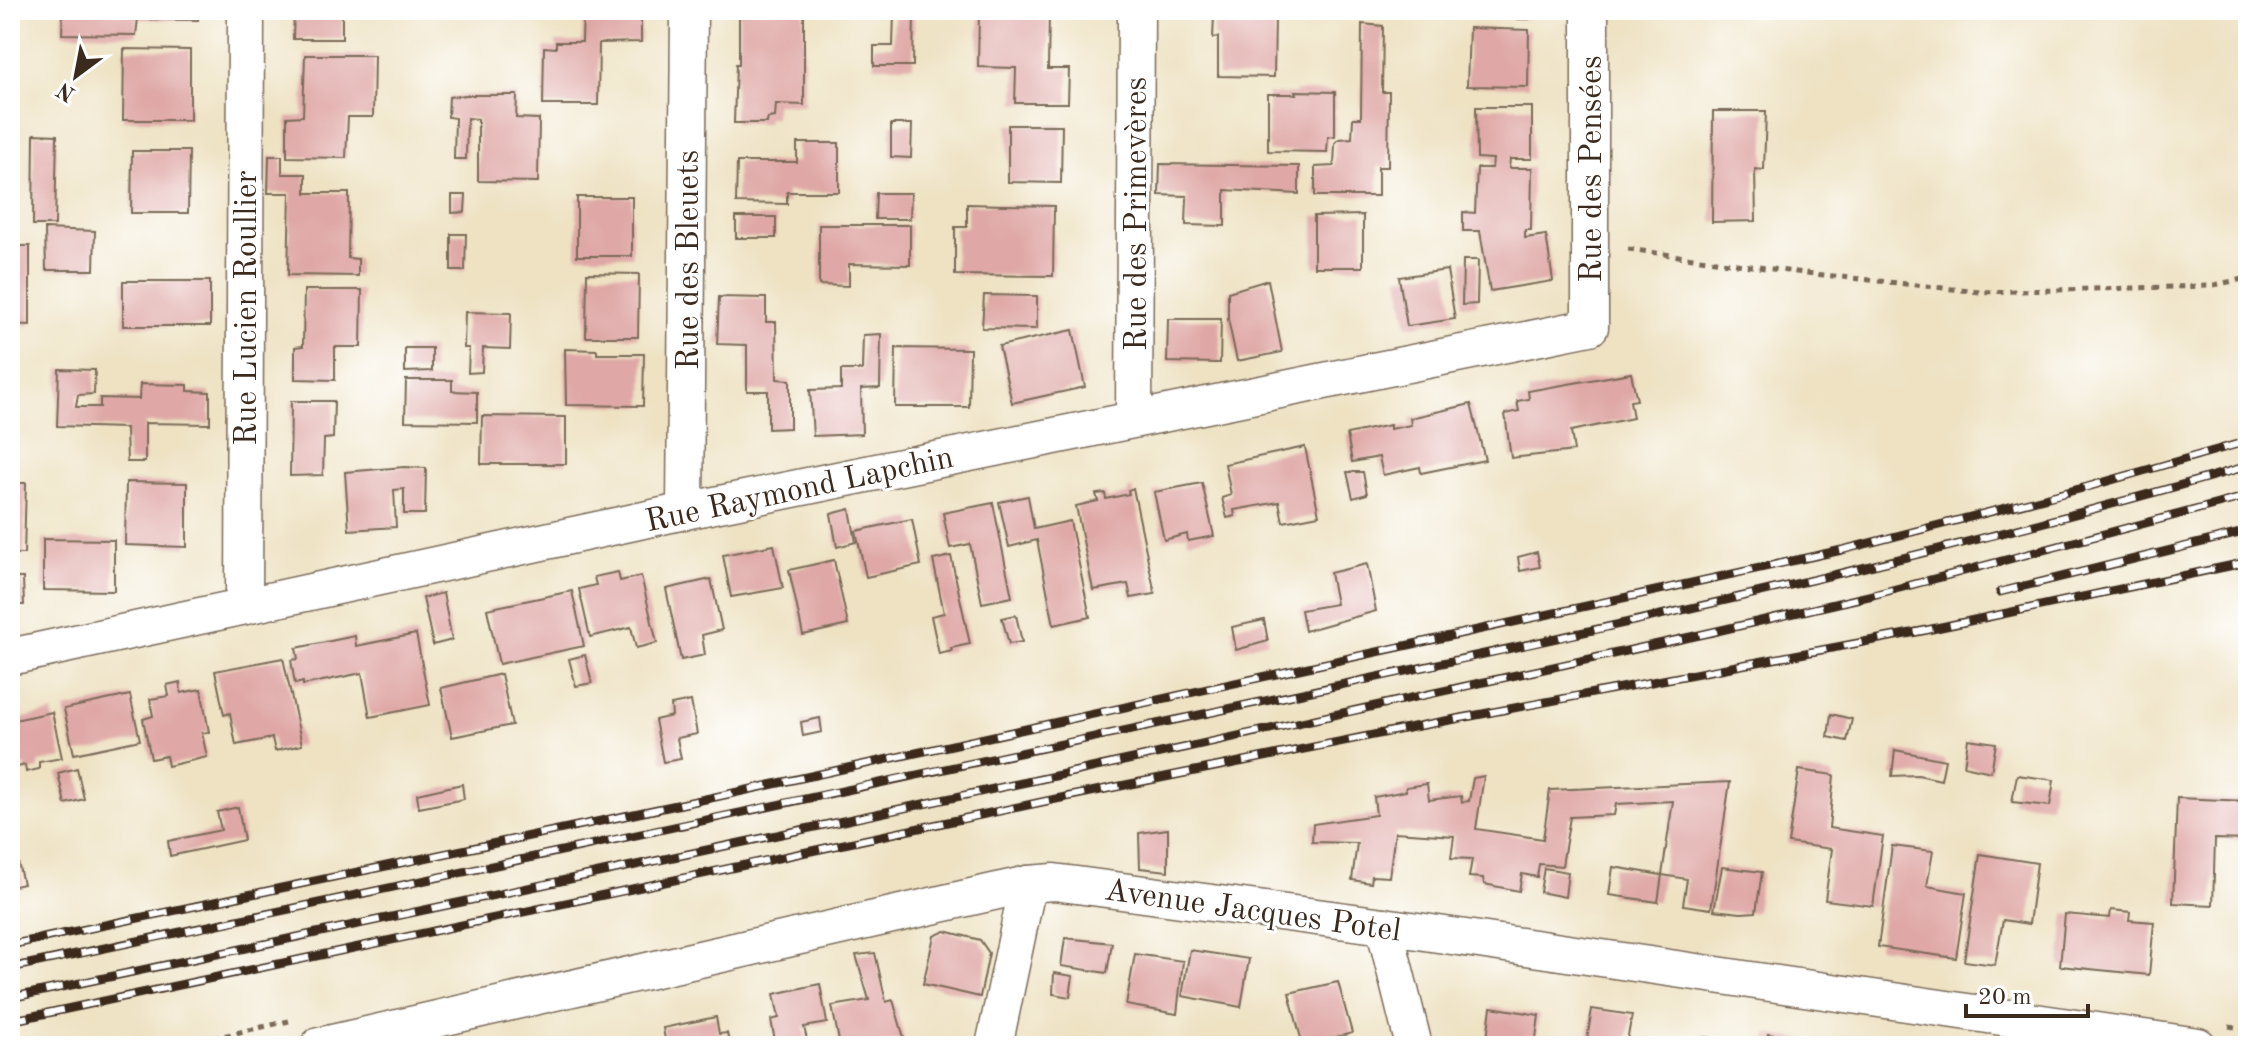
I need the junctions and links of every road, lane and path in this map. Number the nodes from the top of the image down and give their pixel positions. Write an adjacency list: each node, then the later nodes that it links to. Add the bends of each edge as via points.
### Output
1 (246, 10): 10 (street, Rue Lucien Roullier)
2 (689, 10): 9 (street, Rue des Bleuets)
3 (1136, 10): 8 (street, Rue des Primevères)
4 (1590, 10): 5 (street, Rue des Pensées)
5 (1591, 244): 6 (path, via 1980,292 2209,286); 7 (street, Rue des Pensées)
6 (2248, 278)
7 (1590, 327): 8 (street, Rue Raymond Lapchin)
8 (1134, 419): 9 (street, Rue Raymond Lapchin)
9 (685, 511): 10 (street, Rue Raymond Lapchin)
10 (244, 606): 11 (street, Rue Raymond Lapchin)
11 (10, 657)
12 (1028, 884): 13 (street, Avenue Jacques Potel, via 1054,882); 14 (street, Avenue Jacques Potel); 15 (street)
13 (1384, 926): 16 (street); 17 (street, Avenue Jacques Potel)
14 (319, 1046)
15 (994, 1046)
16 (1414, 1046)
17 (2198, 1046)

